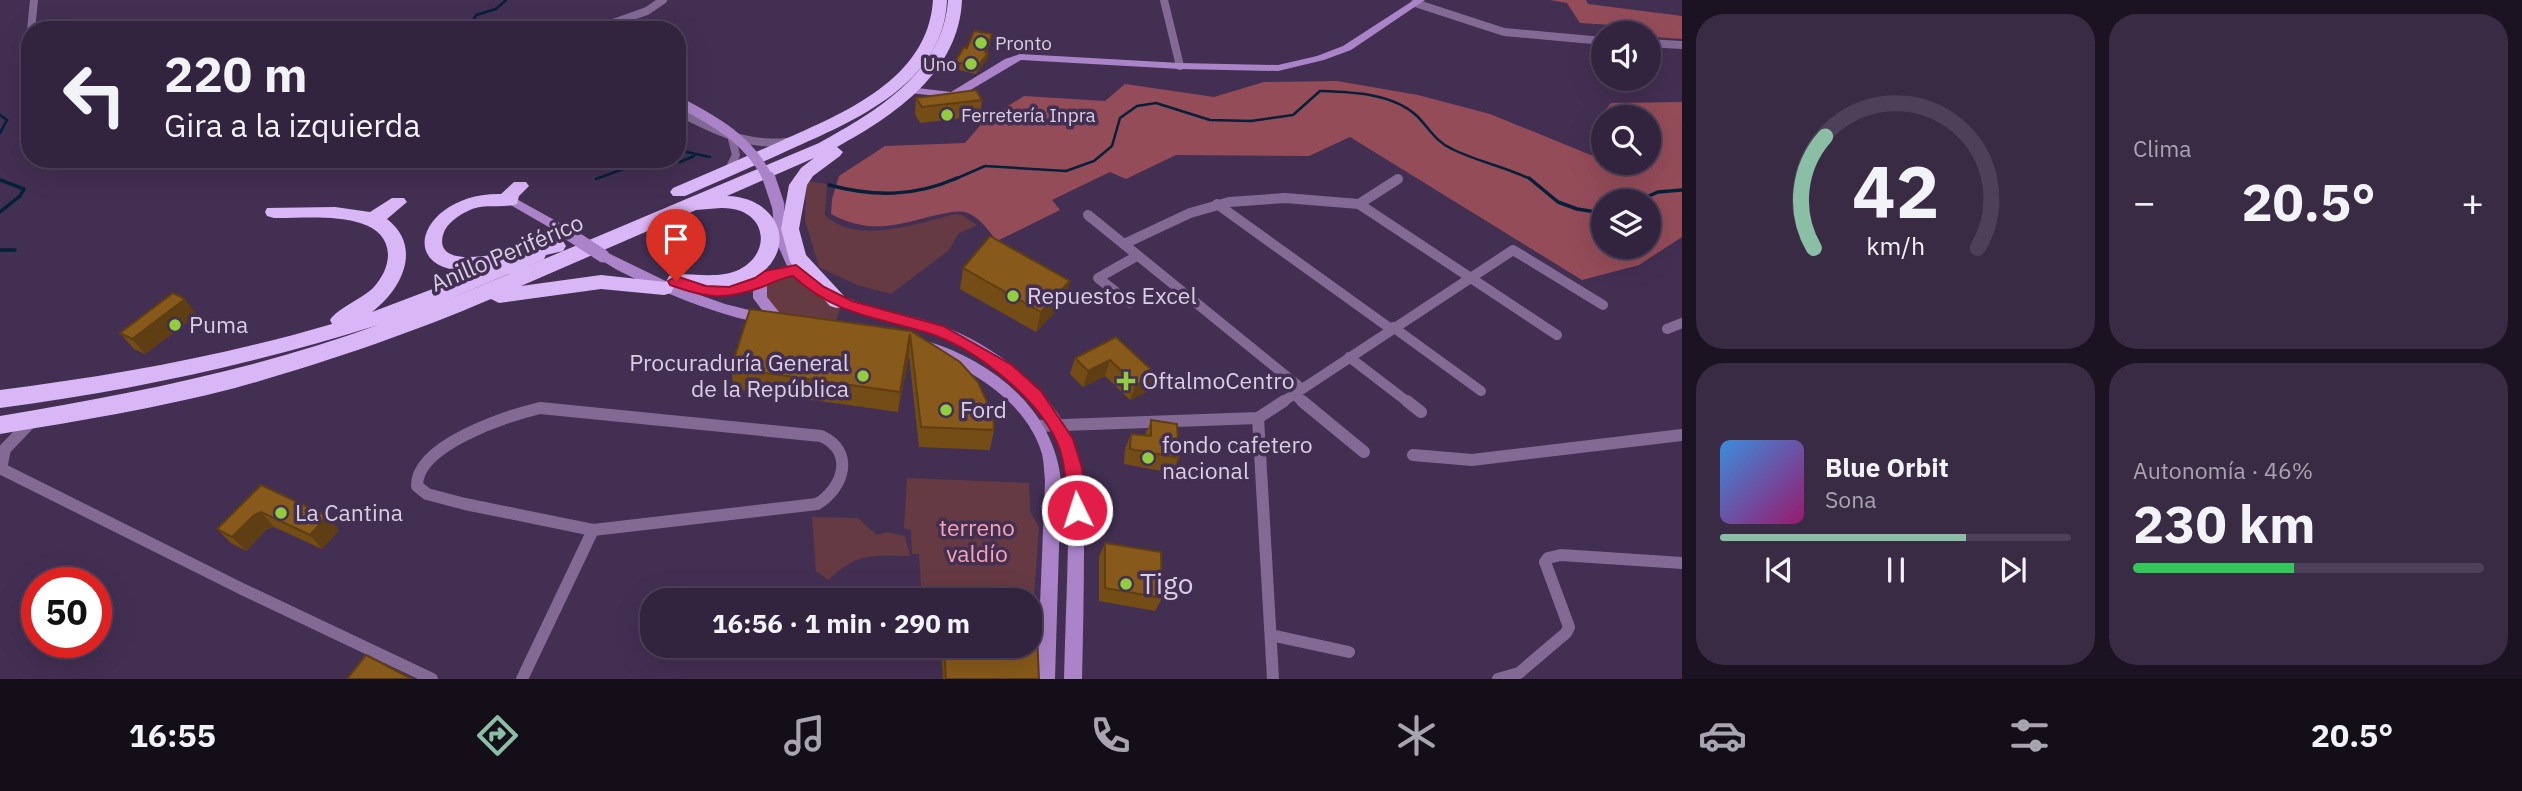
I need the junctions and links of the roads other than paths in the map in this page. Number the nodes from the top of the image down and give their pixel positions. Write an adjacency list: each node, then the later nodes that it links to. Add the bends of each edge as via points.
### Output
1 (34, 0): 7 (street)
2 (663, 0): 8 (street)
3 (940, 0): 17 (highway, Anillo Periférico, via 935,31 896,83 865,108)
4 (955, 0): 13 (highway, Anillo Periférico, via 951,33 934,62)
5 (1164, 0): 12 (street)
6 (1414, 1): 9 (street, via 1504,32); 12 (main road, via 1347,48 1320,58 1278,68)
7 (32, 21)
8 (617, 21)
9 (1591, 40)
10 (1661, 44): 11 (street)
11 (1682, 45)
12 (1181, 66): 13 (main road, via 1020,57 953,96)
13 (904, 94): 25 (highway, Anillo Periférico, via 865,125 825,147); 38 (highway, via 894,113 807,172 798,185 790,229 797,257)
14 (686, 106): 31 (main road, bridge, via 741,138 764,169 778,205 785,253)
15 (686, 116): 16 (street)
16 (733, 139): 17 (street, via 770,145); 18 (street, via 736,155)
17 (799, 140): 18 (highway, Anillo Periférico)
18 (728, 171): 28 (highway, Anillo Periférico)
19 (1398, 179): 23 (street)
20 (515, 193): 28 (main road); 28 (highway, via 454,208 436,226 434,248 451,261 474,264)
21 (398, 202): 27 (highway)
22 (1216, 204): 23 (street, via 1251,200); 29 (street); 40 (street)
23 (1359, 204): 32 (street)
24 (274, 212): 27 (highway)
25 (668, 212): 34 (highway, via 741,203 767,222 770,238 764,261 740,277); 37 (highway, Anillo Periférico)
26 (1088, 215): 29 (street)
27 (373, 219): 44 (highway, via 398,241 389,283 355,314)
28 (560, 238): 34 (main road, bridge); 44 (highway, Anillo Periférico, via 423,301)
29 (1124, 244): 30 (street)
30 (1137, 256): 35 (street, via 1098,278); 46 (street)
31 (796, 270): 33 (main road); 38 (main road)
32 (1470, 277): 36 (street, via 1513,250); 40 (street); 42 (street)
33 (760, 282): 34 (main road, via 717,293); 34 (main road, via 760,298 786,322 734,312)
34 (670, 285): 37 (highway, via 587,283)
35 (1130, 303)
36 (1603, 305)
37 (449, 308): 51 (highway, Anillo Periférico, via 235,379)
38 (843, 308): 53 (main road, via 937,330 968,346 1006,369 1035,396)
39 (1682, 323): 41 (street)
40 (1392, 328): 45 (street); 47 (street)
41 (1667, 329)
42 (1557, 335)
43 (917, 342): 54 (main road, via 955,356 989,377)
44 (282, 345): 48 (highway, Anillo Periférico, via 176,371)
45 (1349, 358): 46 (street); 49 (street)
46 (1297, 391): 50 (street); 56 (street)
47 (1481, 391)
48 (0, 399)
49 (1421, 412)
50 (1258, 418): 53 (street); 61 (street)
51 (34, 420): 52 (highway, Anillo Periférico); 58 (street, via 5,449)
52 (0, 425)
53 (1056, 425): 54 (street); 66 (main road, via 1067,444 1077,494)
54 (1036, 426): 65 (main road, via 1049,452 1053,481)
55 (1682, 435): 57 (street, via 1472,460)
56 (1364, 452)
57 (1413, 454)
58 (1, 468): 63 (street)
59 (593, 530): 59 (street, via 817,504 835,491 842,453 834,441 821,436 549,408 516,415 443,449 418,472 418,486 427,494); 64 (street)
60 (1682, 563): 68 (street, via 1548,558 1545,562 1569,627 1519,673)
61 (1270, 635): 62 (street); 67 (street)
62 (1349, 652)
63 (432, 679)
64 (522, 679)
65 (1046, 679)
66 (1073, 679)
67 (1273, 679)
68 (1498, 679)

